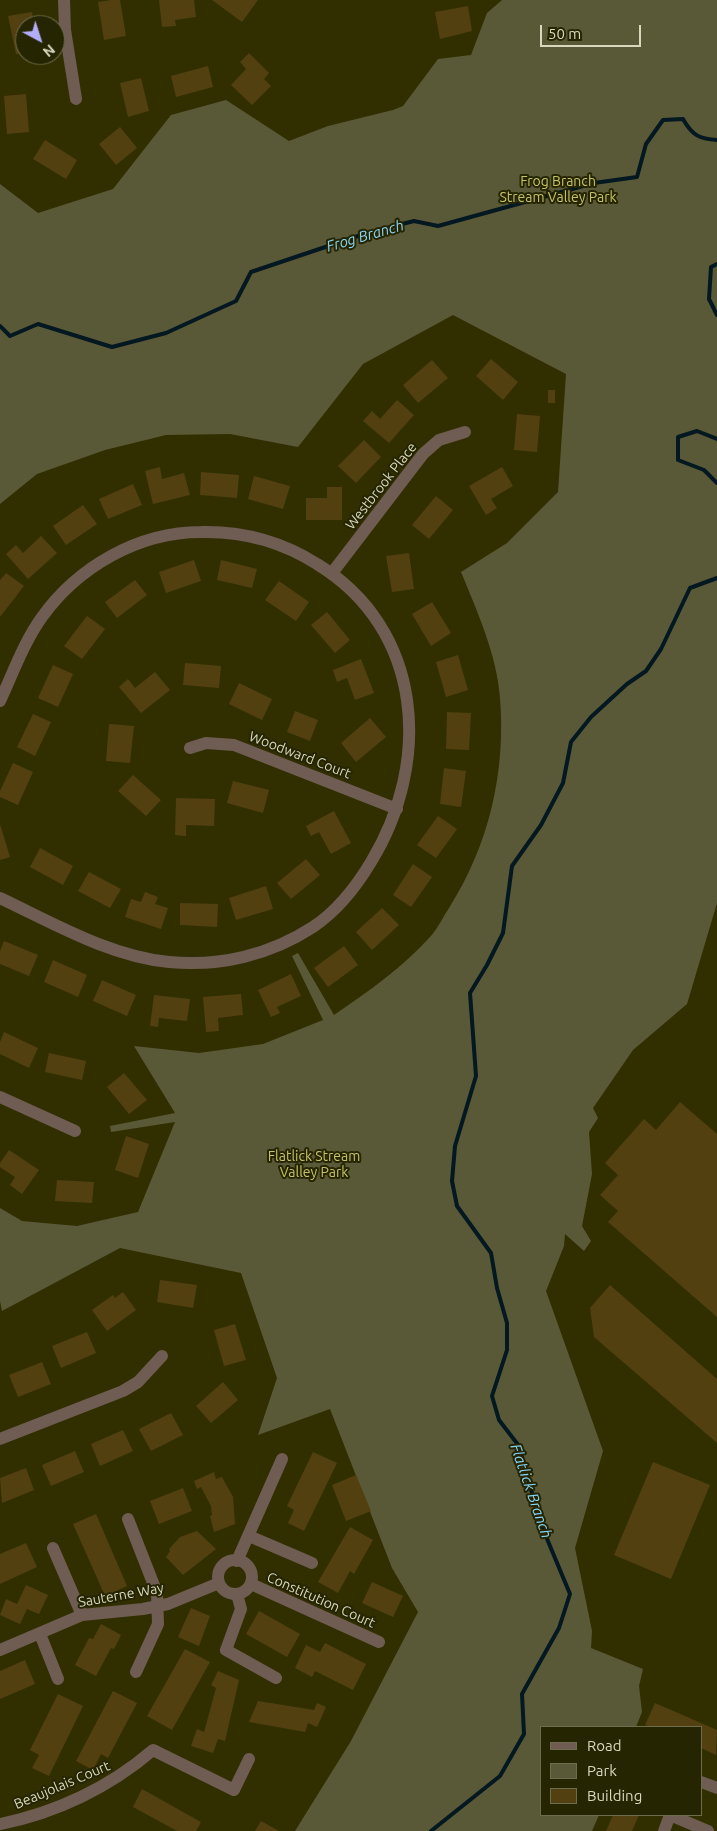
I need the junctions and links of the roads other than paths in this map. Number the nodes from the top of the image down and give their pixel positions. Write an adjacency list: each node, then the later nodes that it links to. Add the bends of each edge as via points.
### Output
1 (64, 0): 2 (street, via 65,30)
2 (76, 99)
3 (465, 432): 4 (street, Westbrook Place, via 439,440 423,454)
4 (332, 573): 5 (street, via 290,548 235,533 192,532 135,544 84,574 51,606 33,632); 7 (street, via 372,614 392,648 403,680 411,734 408,768)
5 (0, 700)
6 (190, 748): 7 (street, Woodward Court, via 206,743 234,745)
7 (397, 808): 8 (street, via 369,866 337,906 315,926 291,940 244,958 190,963 152,960 94,941)
8 (0, 898)
9 (0, 1097): 10 (street)
10 (75, 1131)
11 (162, 1356): 12 (street, via 144,1376 123,1391)
12 (0, 1439)
13 (282, 1459): 15 (street)
14 (128, 1518): 22 (street, via 157,1593)
15 (249, 1536): 17 (street); 18 (street)
16 (53, 1548): 23 (street)
17 (237, 1561): 19 (street, via 230,1561 221,1568); 20 (street, via 250,1569)
18 (312, 1563)
19 (219, 1584): 21 (street, via 226,1592); 22 (street, Sauterne Way)
20 (250, 1584): 21 (street); 25 (street, Constitution Court)
21 (237, 1594): 28 (street, via 241,1609 226,1650)
22 (157, 1606): 23 (street, Sauterne Way); 27 (street, via 158,1624)
23 (82, 1615): 24 (street, Sauterne Way)
24 (40, 1634): 26 (street, Sauterne Way); 29 (street)
25 (379, 1642)
26 (0, 1650)
27 (136, 1672)
28 (276, 1678)
29 (58, 1679)
30 (249, 1759): 35 (street, Beaujolais Court, via 234,1790 153,1750 129,1771 105,1785 26,1819)
31 (702, 1782): 32 (street)
32 (717, 1788)
33 (670, 1816): 36 (street)
34 (672, 1816): 37 (street)
35 (0, 1824)
36 (664, 1831)
37 (708, 1831)

